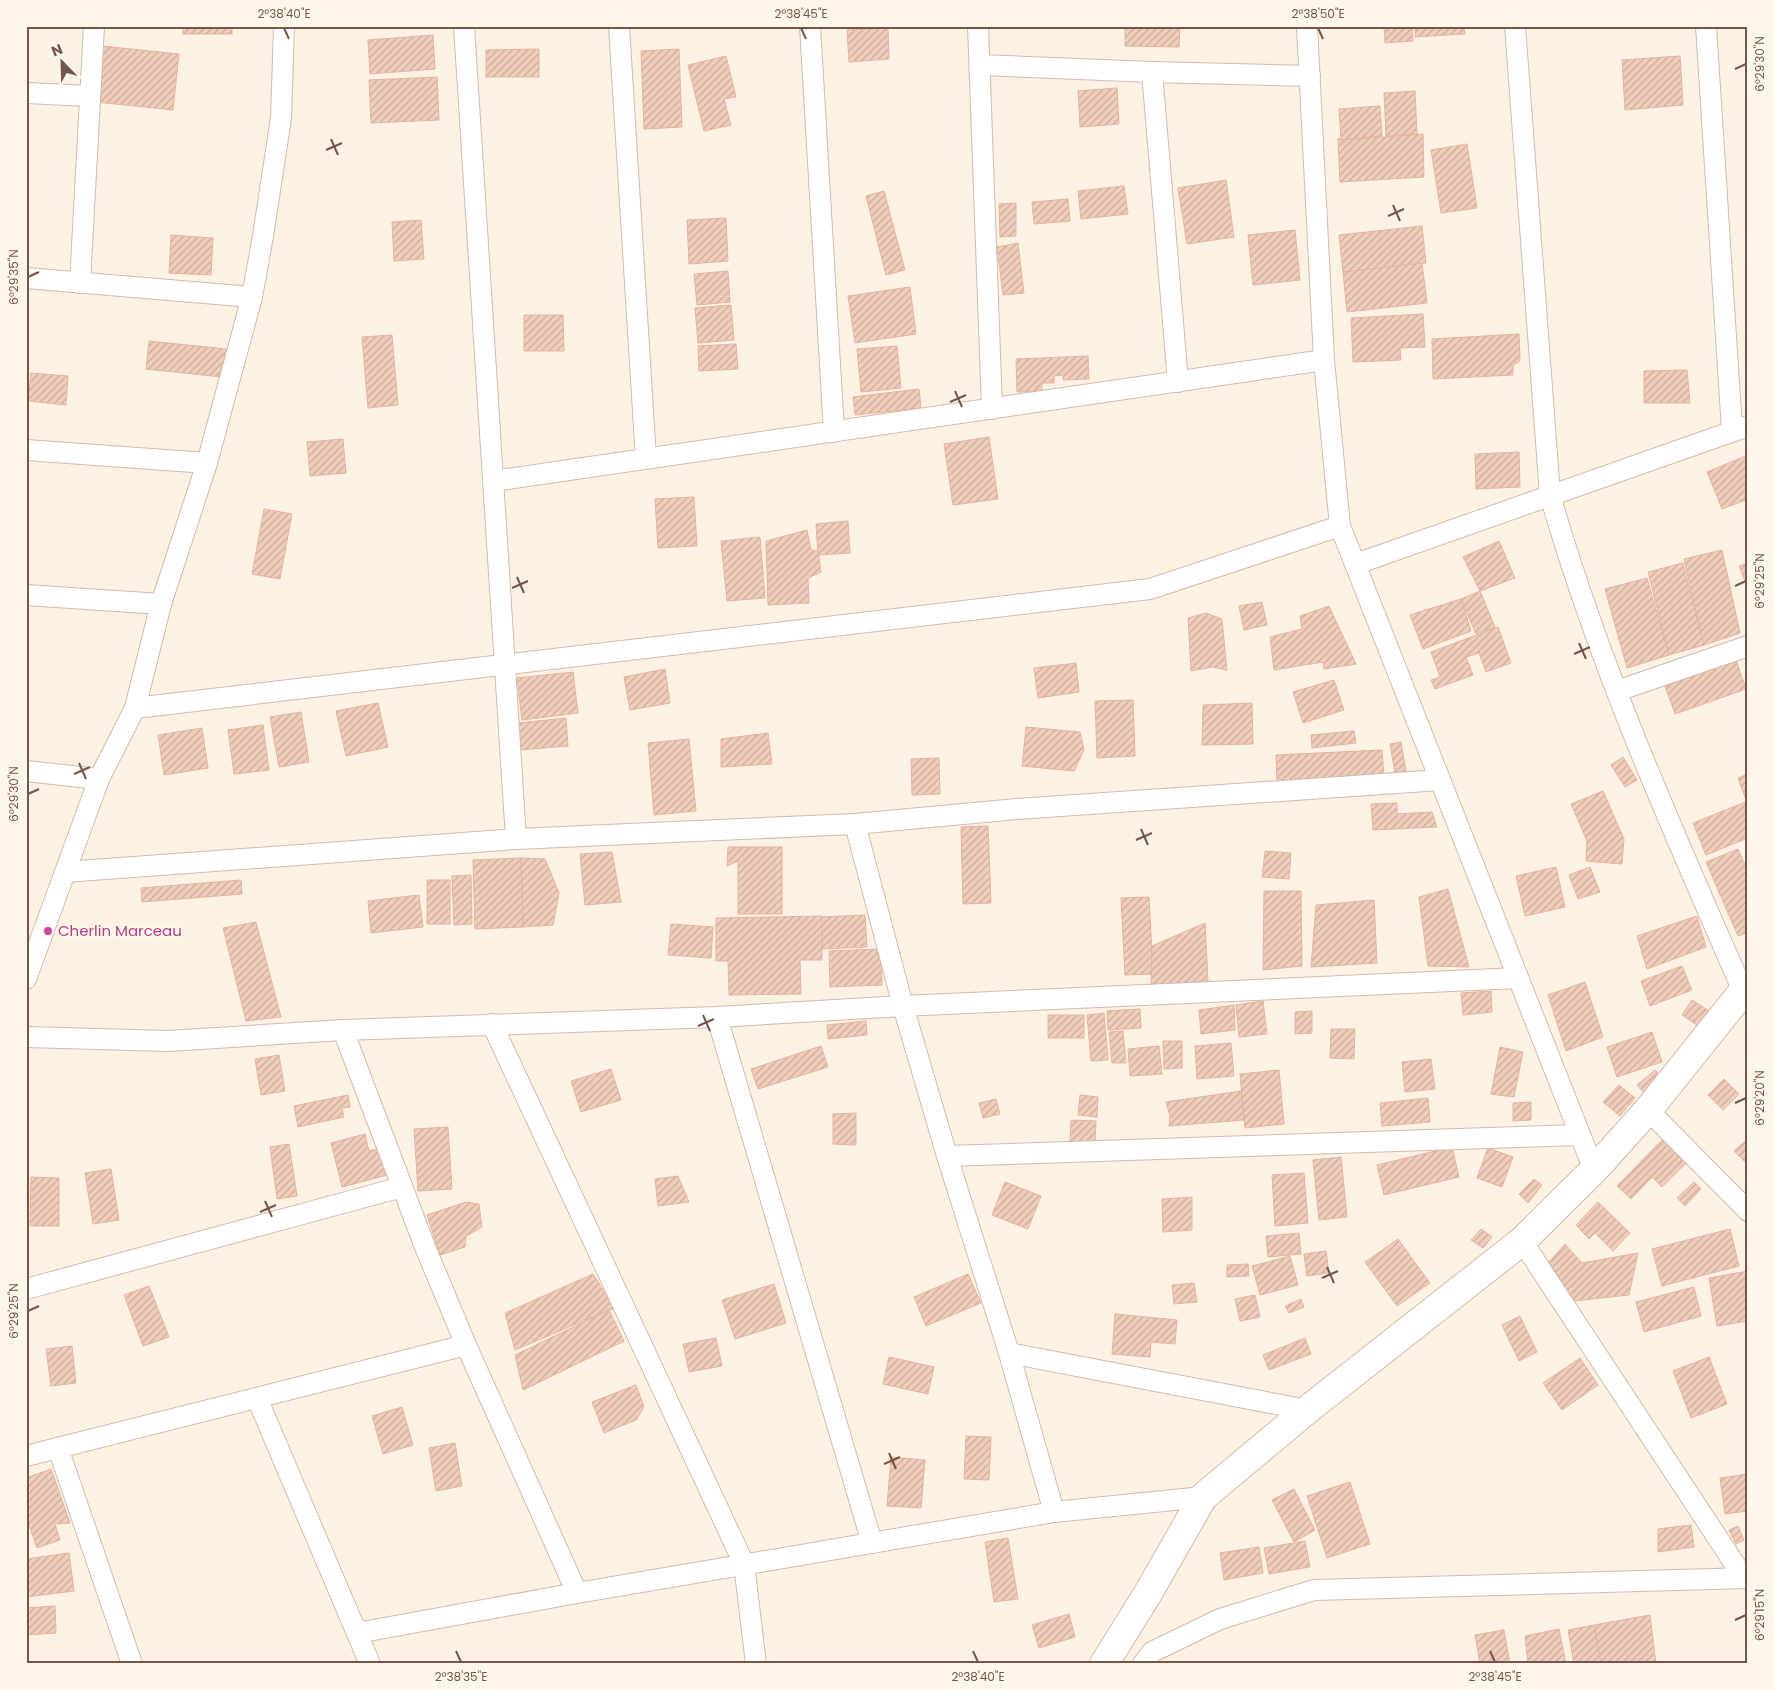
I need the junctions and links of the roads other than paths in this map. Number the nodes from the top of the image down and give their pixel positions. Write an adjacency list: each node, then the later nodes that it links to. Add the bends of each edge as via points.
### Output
1 (94, 26): 14 (street)
2 (284, 26): 17 (street, via 281,118)
3 (464, 26): 26 (street)
4 (619, 26): 24 (street)
5 (810, 26): 22 (street)
6 (978, 26): 10 (street)
7 (1307, 26): 12 (street)
8 (1515, 26): 27 (street)
9 (1706, 26): 21 (street)
10 (980, 65): 11 (street); 20 (street)
11 (1152, 72): 12 (street); 19 (street)
12 (1310, 76): 18 (street)
13 (26, 93): 14 (street)
14 (90, 96): 16 (street)
15 (26, 278): 16 (street)
16 (80, 283): 17 (street)
17 (252, 297): 25 (street)
18 (1324, 360): 19 (street); 28 (street)
19 (1178, 382): 20 (street)
20 (992, 409): 22 (street)
21 (1740, 428): 27 (street)
22 (834, 432): 24 (street)
23 (26, 450): 25 (street)
24 (646, 459): 26 (street)
25 (207, 463): 31 (street)
26 (493, 481): 33 (street)
27 (1550, 495): 29 (street); 34 (street, via 1570,563)
28 (1340, 526): 29 (street); 33 (street, via 1150,589)
29 (1356, 564): 38 (street)
30 (26, 595): 31 (street)
31 (161, 604): 35 (street)
32 (1748, 646): 34 (street)
33 (505, 664): 35 (street); 40 (street)
34 (1617, 691): 45 (street, via 1673,831)
35 (136, 708): 37 (street)
36 (26, 771): 37 (street)
37 (99, 779): 41 (street)
38 (1440, 780): 39 (street, via 1017,809); 43 (street)
39 (855, 824): 40 (street); 46 (street)
40 (516, 839): 41 (street)
41 (65, 872): 42 (street)
42 (34, 936): 44 (street)
43 (1518, 978): 46 (street); 52 (street)
44 (26, 979)
45 (1745, 988): 51 (street)
46 (903, 1006): 47 (street); 53 (street)
47 (717, 1017): 48 (street); 67 (street)
48 (492, 1024): 49 (street); 68 (street)
49 (343, 1030): 50 (street, via 168,1041); 55 (street)
50 (26, 1037)
51 (1648, 1110): 54 (street); 56 (street)
52 (1580, 1135): 53 (street); 54 (street)
53 (947, 1156): 60 (street)
54 (1594, 1170): 57 (street)
55 (402, 1187): 58 (street); 59 (street)
56 (1748, 1211)
57 (1522, 1241): 62 (street); 69 (street)
58 (26, 1288)
59 (466, 1346): 61 (street); 70 (street)
60 (1009, 1353): 62 (street); 66 (street)
61 (257, 1398): 63 (street); 71 (street)
62 (1307, 1410): 65 (street)
63 (58, 1448): 64 (street); 72 (street)
64 (26, 1456)
65 (1203, 1497): 66 (street); 75 (street)
66 (1054, 1512): 67 (street)
67 (872, 1543): 68 (street)
68 (744, 1564): 70 (street); 74 (street)
69 (1746, 1578): 76 (street, via 1314,1590 1220,1619 1152,1652)
70 (577, 1593): 71 (street)
71 (357, 1633): 73 (street)
72 (132, 1664)
73 (370, 1664)
74 (756, 1664)
75 (1104, 1664)
76 (1143, 1664)

